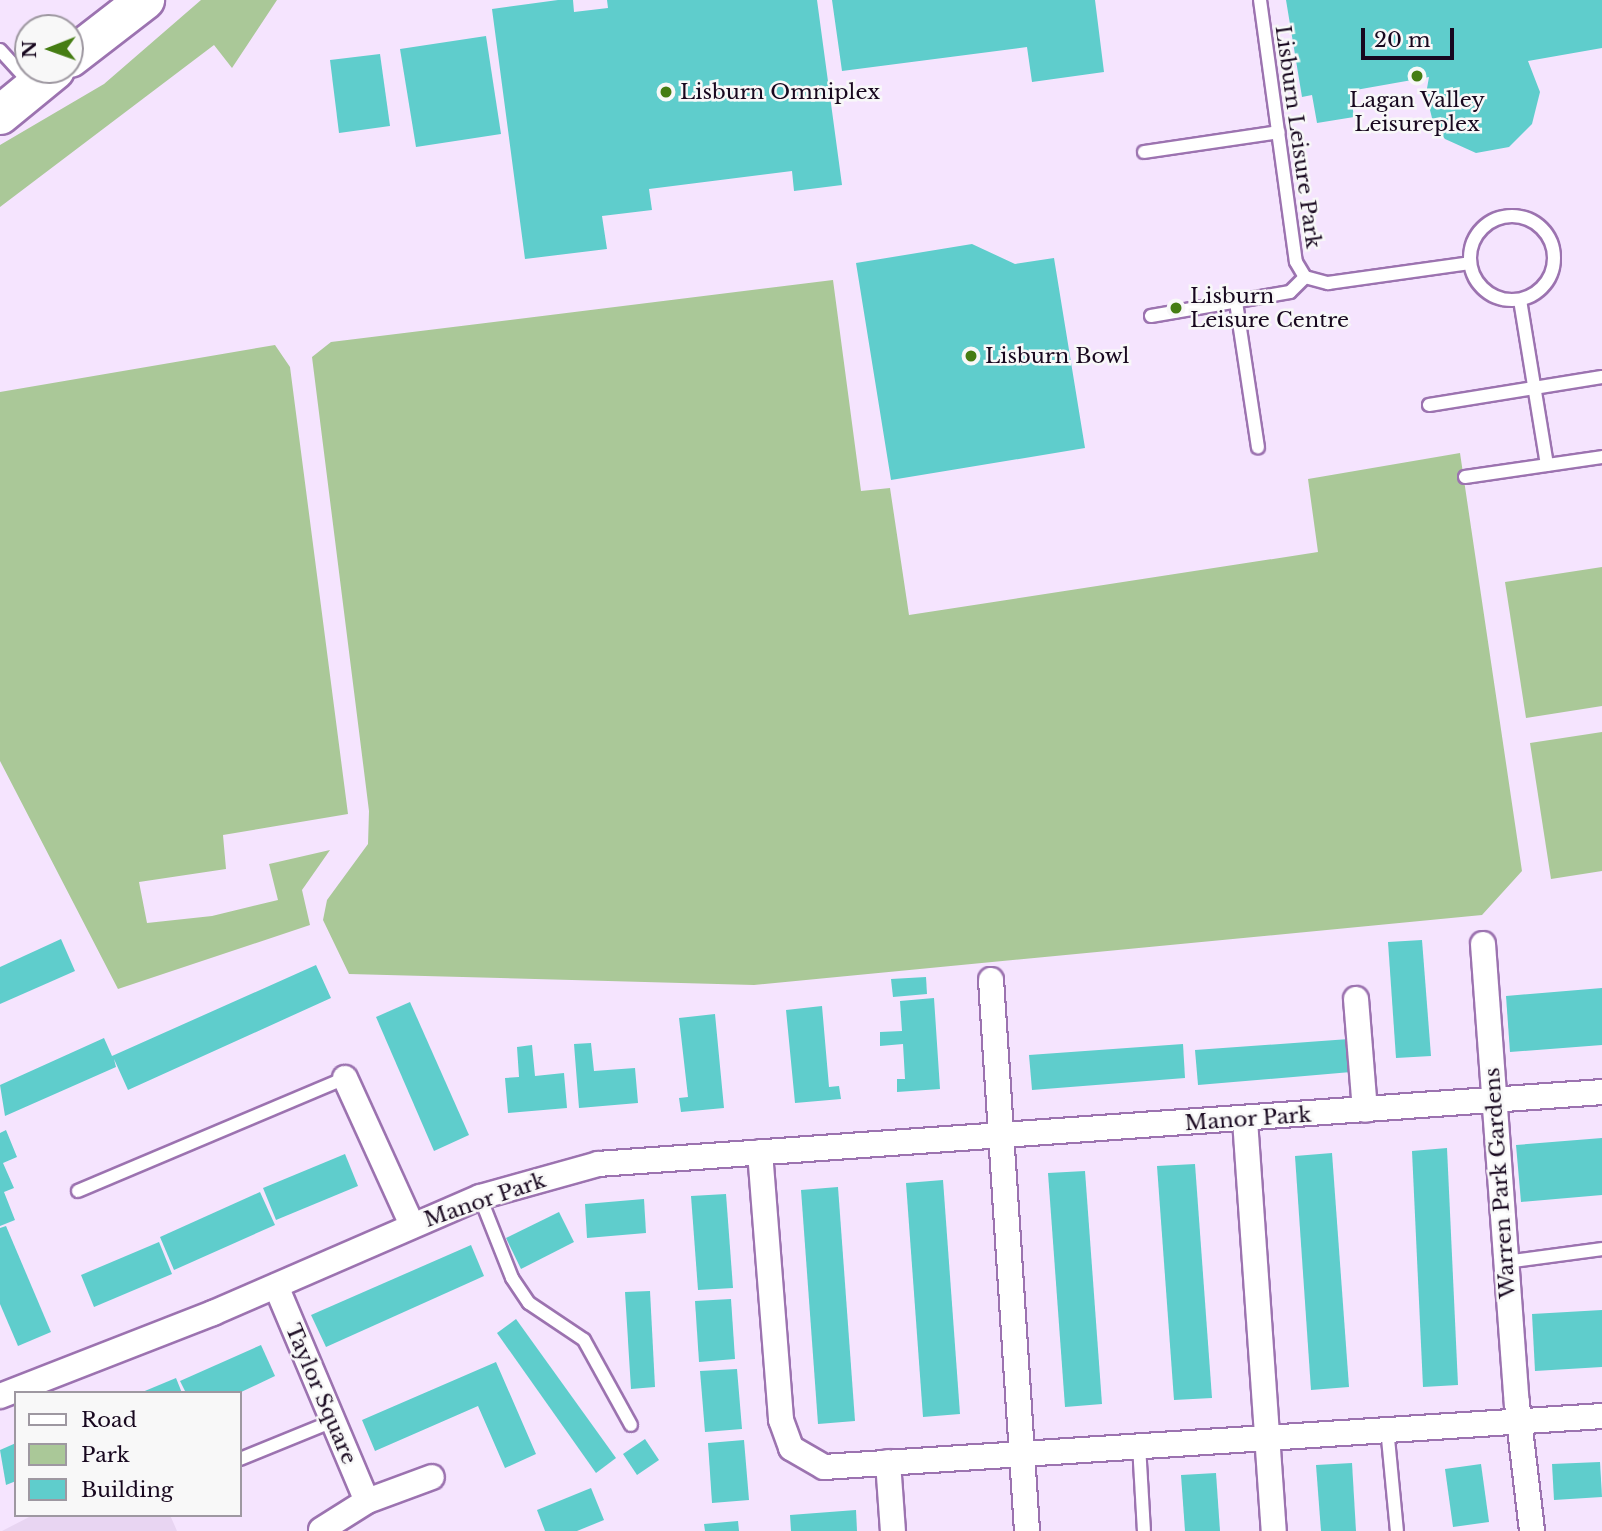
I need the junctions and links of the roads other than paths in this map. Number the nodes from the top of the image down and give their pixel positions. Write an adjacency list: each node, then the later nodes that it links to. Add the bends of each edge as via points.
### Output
1 (145, 0): 3 (highway)
2 (1260, 0): 6 (lane, Lisburn Leisure Park)
3 (84, 47)
4 (38, 84): 5 (highway)
5 (0, 115)
6 (1279, 132): 7 (lane); 9 (lane, Lisburn Leisure Park, via 1296,262)
7 (1144, 152)
8 (1470, 263): 9 (lane, Lisburn Leisure Park, via 1328,283); 10 (lane, via 1482,288 1506,300); 10 (lane, via 1471,249 1486,225 1511,216 1538,225 1553,247 1554,261 1544,287)
9 (1306, 277): 11 (lane, via 1290,292)
10 (1520, 300): 14 (lane)
11 (1236, 302): 12 (lane); 16 (lane)
12 (1152, 316)
13 (1602, 377): 14 (lane)
14 (1535, 387): 15 (lane); 18 (lane)
15 (1429, 405)
16 (1258, 447)
17 (1602, 457): 18 (lane)
18 (1547, 465): 19 (lane)
19 (1465, 477)
20 (1483, 944): 25 (street, Warren Park Gardens)
21 (991, 980): 28 (street)
22 (1356, 999): 26 (street)
23 (345, 1078): 30 (lane); 32 (street)
24 (1602, 1092): 25 (street, Manor Park)
25 (1494, 1099): 26 (street, Manor Park); 34 (street, Warren Park Gardens)
26 (1365, 1110): 27 (street, Manor Park)
27 (1245, 1120): 28 (street, Manor Park); 42 (street)
28 (1002, 1138): 29 (street, Manor Park); 44 (street)
29 (760, 1152): 31 (street, Manor Park, via 598,1164); 46 (street, via 781,1420 790,1448 824,1467)
30 (78, 1191)
31 (480, 1197): 32 (street, Manor Park); 40 (lane, via 512,1278 528,1303 584,1340)
32 (412, 1225): 35 (street, Manor Park)
33 (1602, 1249): 34 (lane)
34 (1506, 1262): 38 (street, Warren Park Gardens)
35 (275, 1286): 36 (street, Manor Park); 39 (street, Taylor Square)
36 (0, 1396)
37 (1602, 1416): 38 (street)
38 (1519, 1420): 41 (street); 55 (street, Warren Park Gardens)
39 (332, 1421): 45 (lane); 48 (street, Taylor Square)
40 (631, 1425)
41 (1387, 1428): 42 (street); 54 (lane)
42 (1267, 1436): 43 (street); 53 (street)
43 (1139, 1445): 44 (street); 52 (lane)
44 (1022, 1454): 46 (street); 51 (street)
45 (242, 1457)
46 (888, 1462): 50 (street)
47 (432, 1477): 48 (street)
48 (367, 1501): 49 (street)
49 (321, 1530)
50 (893, 1531)
51 (1027, 1531)
52 (1144, 1531)
53 (1274, 1531)
54 (1397, 1531)
55 (1532, 1531)

